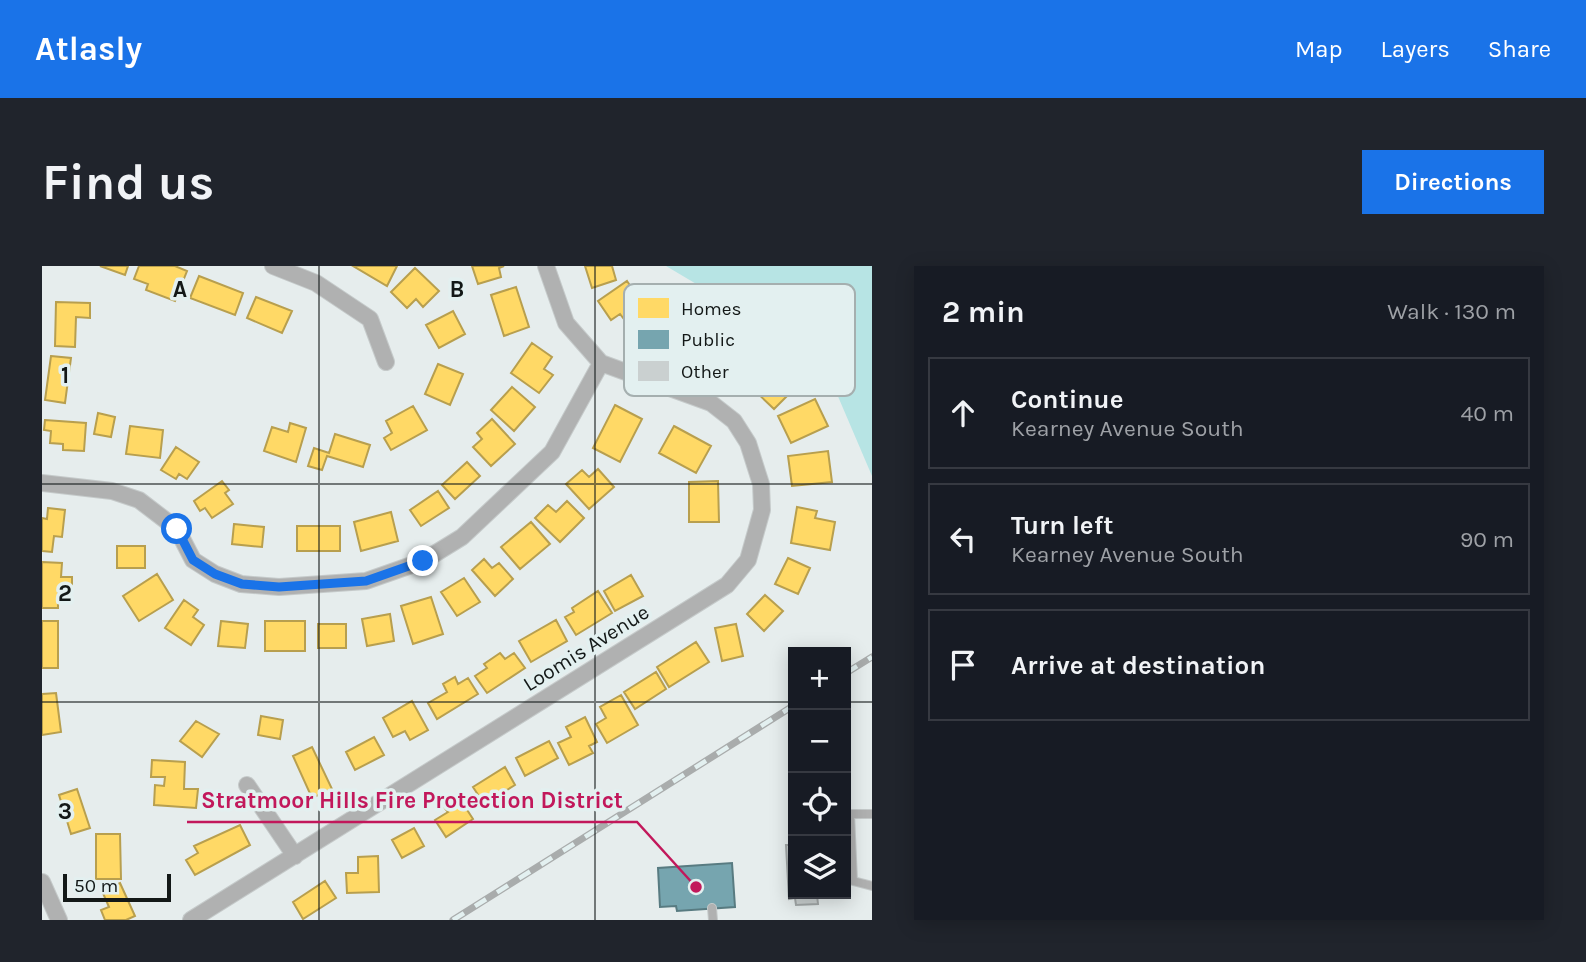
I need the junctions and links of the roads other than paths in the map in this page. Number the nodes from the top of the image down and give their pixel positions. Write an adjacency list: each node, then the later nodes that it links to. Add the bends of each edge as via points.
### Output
1 (272, 266): 3 (street, via 316,283 370,319)
2 (546, 266): 4 (street, via 566,323)
3 (386, 362)
4 (601, 363): 5 (street, Loomis Avenue); 7 (street, via 552,452 462,537 423,561 366,581 279,587 242,584 193,560 177,529 139,500 112,491)
5 (624, 371)
6 (692, 396): 10 (street, Loomis Avenue, via 711,403 734,421 748,443 761,484 762,510 748,560 727,585)
7 (42, 483)
8 (247, 785): 10 (street)
9 (872, 814): 12 (lane, via 850,814 853,881)
10 (295, 856): 15 (street, Loomis Avenue)
11 (42, 882): 14 (street)
12 (872, 886)
13 (712, 908): 16 (lane)
14 (59, 920)
15 (191, 920)
16 (713, 920)

